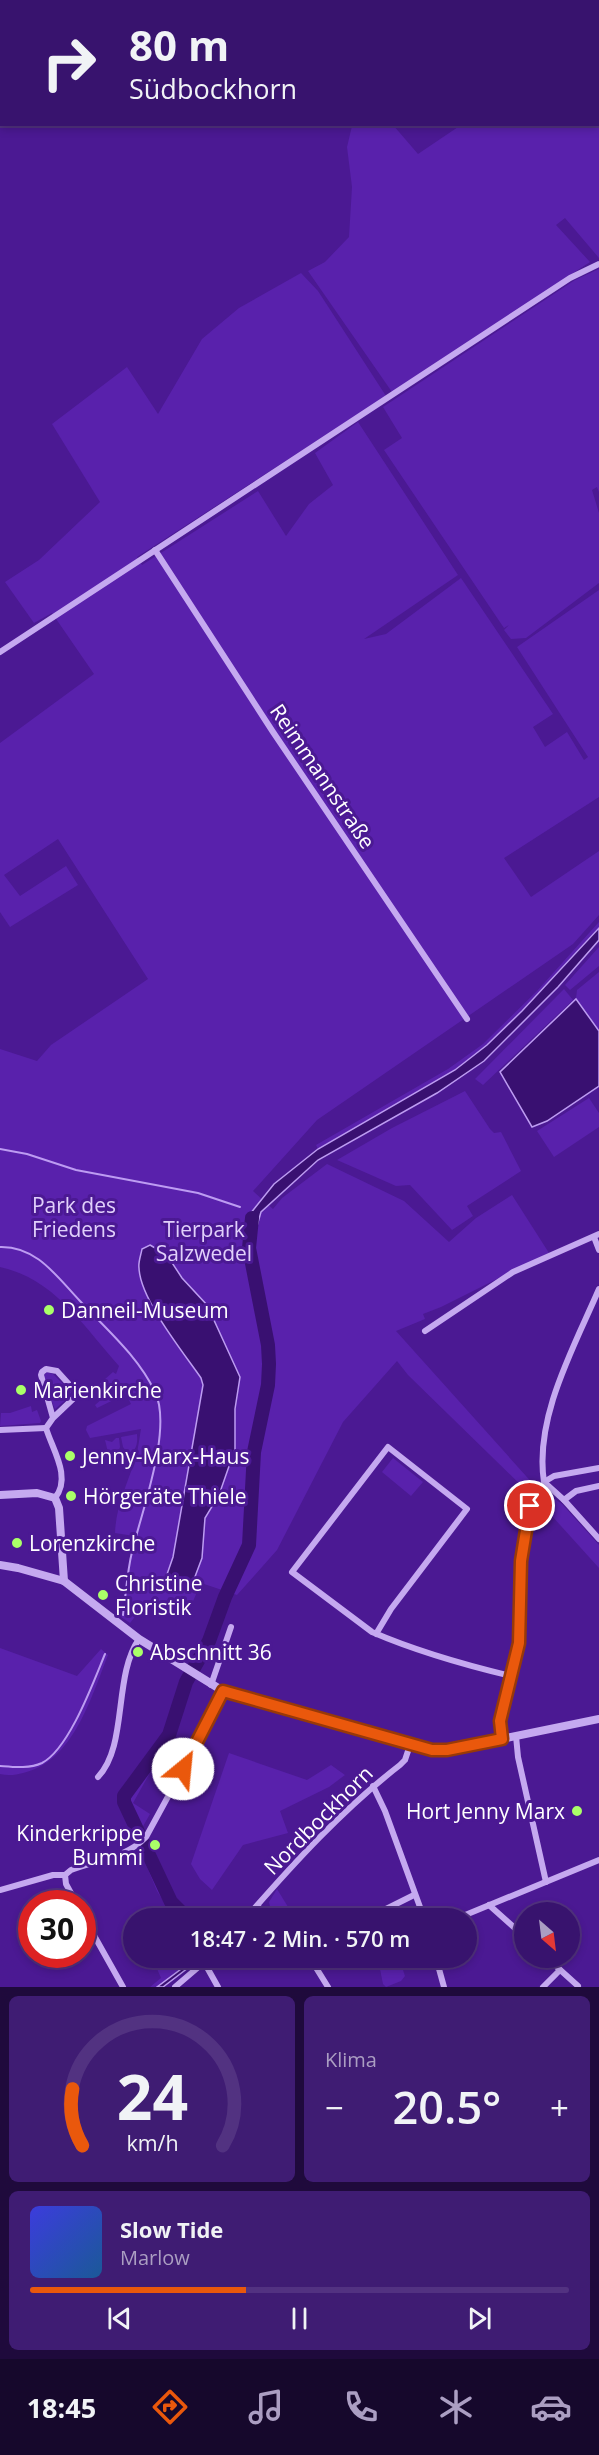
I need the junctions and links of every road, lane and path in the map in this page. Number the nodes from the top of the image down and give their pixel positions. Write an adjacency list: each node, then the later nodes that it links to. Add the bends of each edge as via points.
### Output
1 (599, 264): 2 (street, via 570,278)
2 (155, 550): 3 (street); 4 (street, Reimmannstraße)
3 (0, 652)
4 (467, 1019)
5 (596, 1235): 6 (street); 8 (street, via 513,1272)
6 (599, 1250)
7 (599, 1290): 13 (street, via 556,1391 542,1452)
8 (425, 1330)
9 (53, 1418): 9 (street, via 76,1392 57,1371 46,1369 41,1375); 10 (street)
10 (46, 1428): 11 (street); 17 (street, via 60,1467 60,1489)
11 (0, 1431)
12 (599, 1467): 13 (street, via 554,1476)
13 (544, 1482): 18 (street)
14 (599, 1486): 18 (street, via 576,1491)
15 (0, 1494): 17 (street, via 42,1493)
16 (528, 1496): 25 (street, via 530,1506 521,1561 519,1643)
17 (55, 1498): 21 (street, via 60,1515)
18 (564, 1500): 19 (street)
19 (599, 1539)
20 (0, 1565): 21 (street)
21 (64, 1581): 24 (street)
22 (231, 1627): 26 (street)
23 (376, 1634): 23 (street, via 292,1572 388,1447 467,1509); 25 (street)
24 (140, 1639): 26 (street); 32 (street, via 126,1672 114,1741 104,1771)
25 (511, 1676): 30 (street, via 500,1721)
26 (211, 1685): 27 (street)
27 (223, 1691): 31 (street); 35 (street, via 146,1838 123,1853)
28 (599, 1719): 29 (street)
29 (516, 1736): 30 (street); 36 (street)
30 (502, 1739): 31 (street, via 440,1750)
31 (410, 1745): 33 (street, Nordbockhorn, via 405,1760)
32 (98, 1777)
33 (373, 1786): 39 (street); 41 (street, Nordbockhorn)
34 (599, 1860): 36 (street)
35 (65, 1875): 37 (street); 38 (street)
36 (546, 1881): 40 (street)
37 (0, 1890)
38 (69, 1890)
39 (414, 1895): 43 (street); 44 (street)
40 (489, 1905): 45 (street); 46 (street)
41 (257, 1906): 42 (street)
42 (260, 1908)
43 (388, 1908)
44 (420, 1908)
45 (477, 1910)
46 (514, 1927)
47 (96, 1939): 54 (street)
48 (198, 1968): 55 (street)
49 (210, 1968): 56 (street)
50 (316, 1968): 57 (street)
51 (439, 1968): 58 (street)
52 (560, 1970): 53 (street); 59 (street)
53 (578, 1986)
54 (123, 1987)
55 (175, 1987)
56 (218, 1987)
57 (328, 1987)
58 (444, 1987)
59 (543, 1987)

